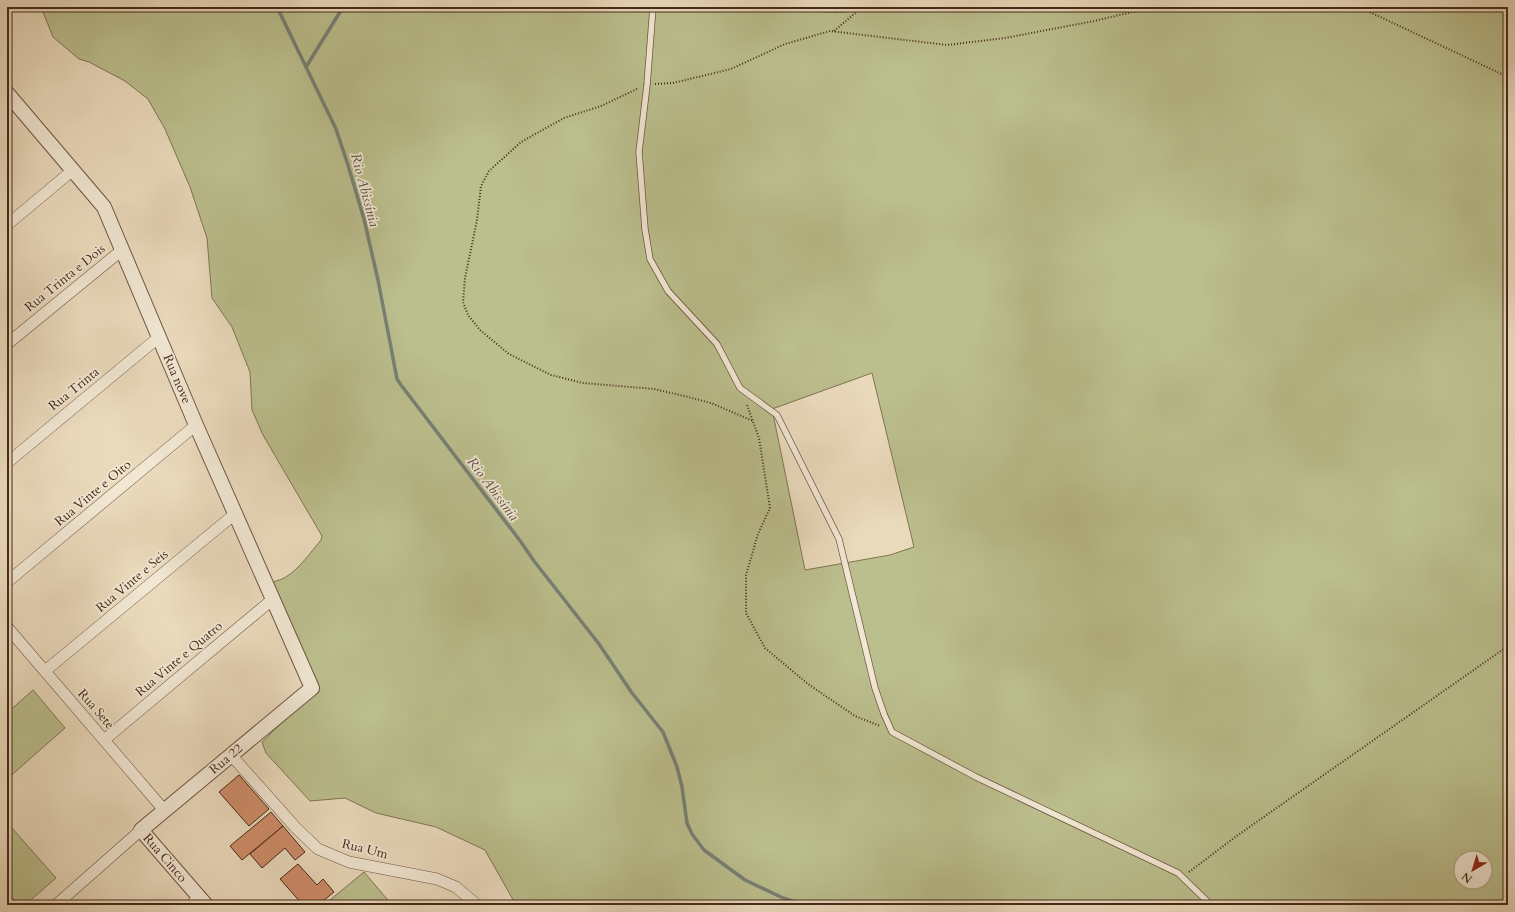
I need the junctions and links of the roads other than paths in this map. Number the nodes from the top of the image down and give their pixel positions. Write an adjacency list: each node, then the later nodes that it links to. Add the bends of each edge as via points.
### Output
1 (653, 7): 23 (lane, via 639,152 650,259 668,291 717,344 740,388 777,414 840,539 875,688 892,732 976,778 1178,874)
2 (10, 102): 3 (street, Rua nove)
3 (73, 170): 4 (street); 5 (street, Rua nove, via 104,207)
4 (7, 226)
5 (122, 250): 6 (street, Rua nove); 7 (street, Rua Trinta e Dois)
6 (160, 337): 8 (street, Rua nove); 9 (street, Rua Trinta)
7 (7, 344)
8 (196, 425): 10 (street, Rua nove); 11 (street, Rua Vinte e Oito)
9 (7, 463)
10 (236, 513): 12 (street, Rua nove); 14 (street, Rua Vinte e Seis)
11 (7, 582)
12 (273, 599): 15 (street, Rua nove); 16 (street, Rua Vinte e Quatro)
13 (7, 627): 14 (street, Rua Sete)
14 (45, 671): 16 (street, Rua Sete)
15 (312, 688): 17 (street, Rua 22)
16 (104, 740): 18 (street, Rua Sete)
17 (231, 755): 18 (street, Rua 22); 22 (street, Rua Um, via 318,849 349,862 438,878 456,887)
18 (164, 810): 19 (street, Rua 22)
19 (141, 830): 20 (street, Rua Cinco); 21 (street)
20 (199, 903)
21 (56, 905)
22 (477, 905)
23 (1211, 905)

